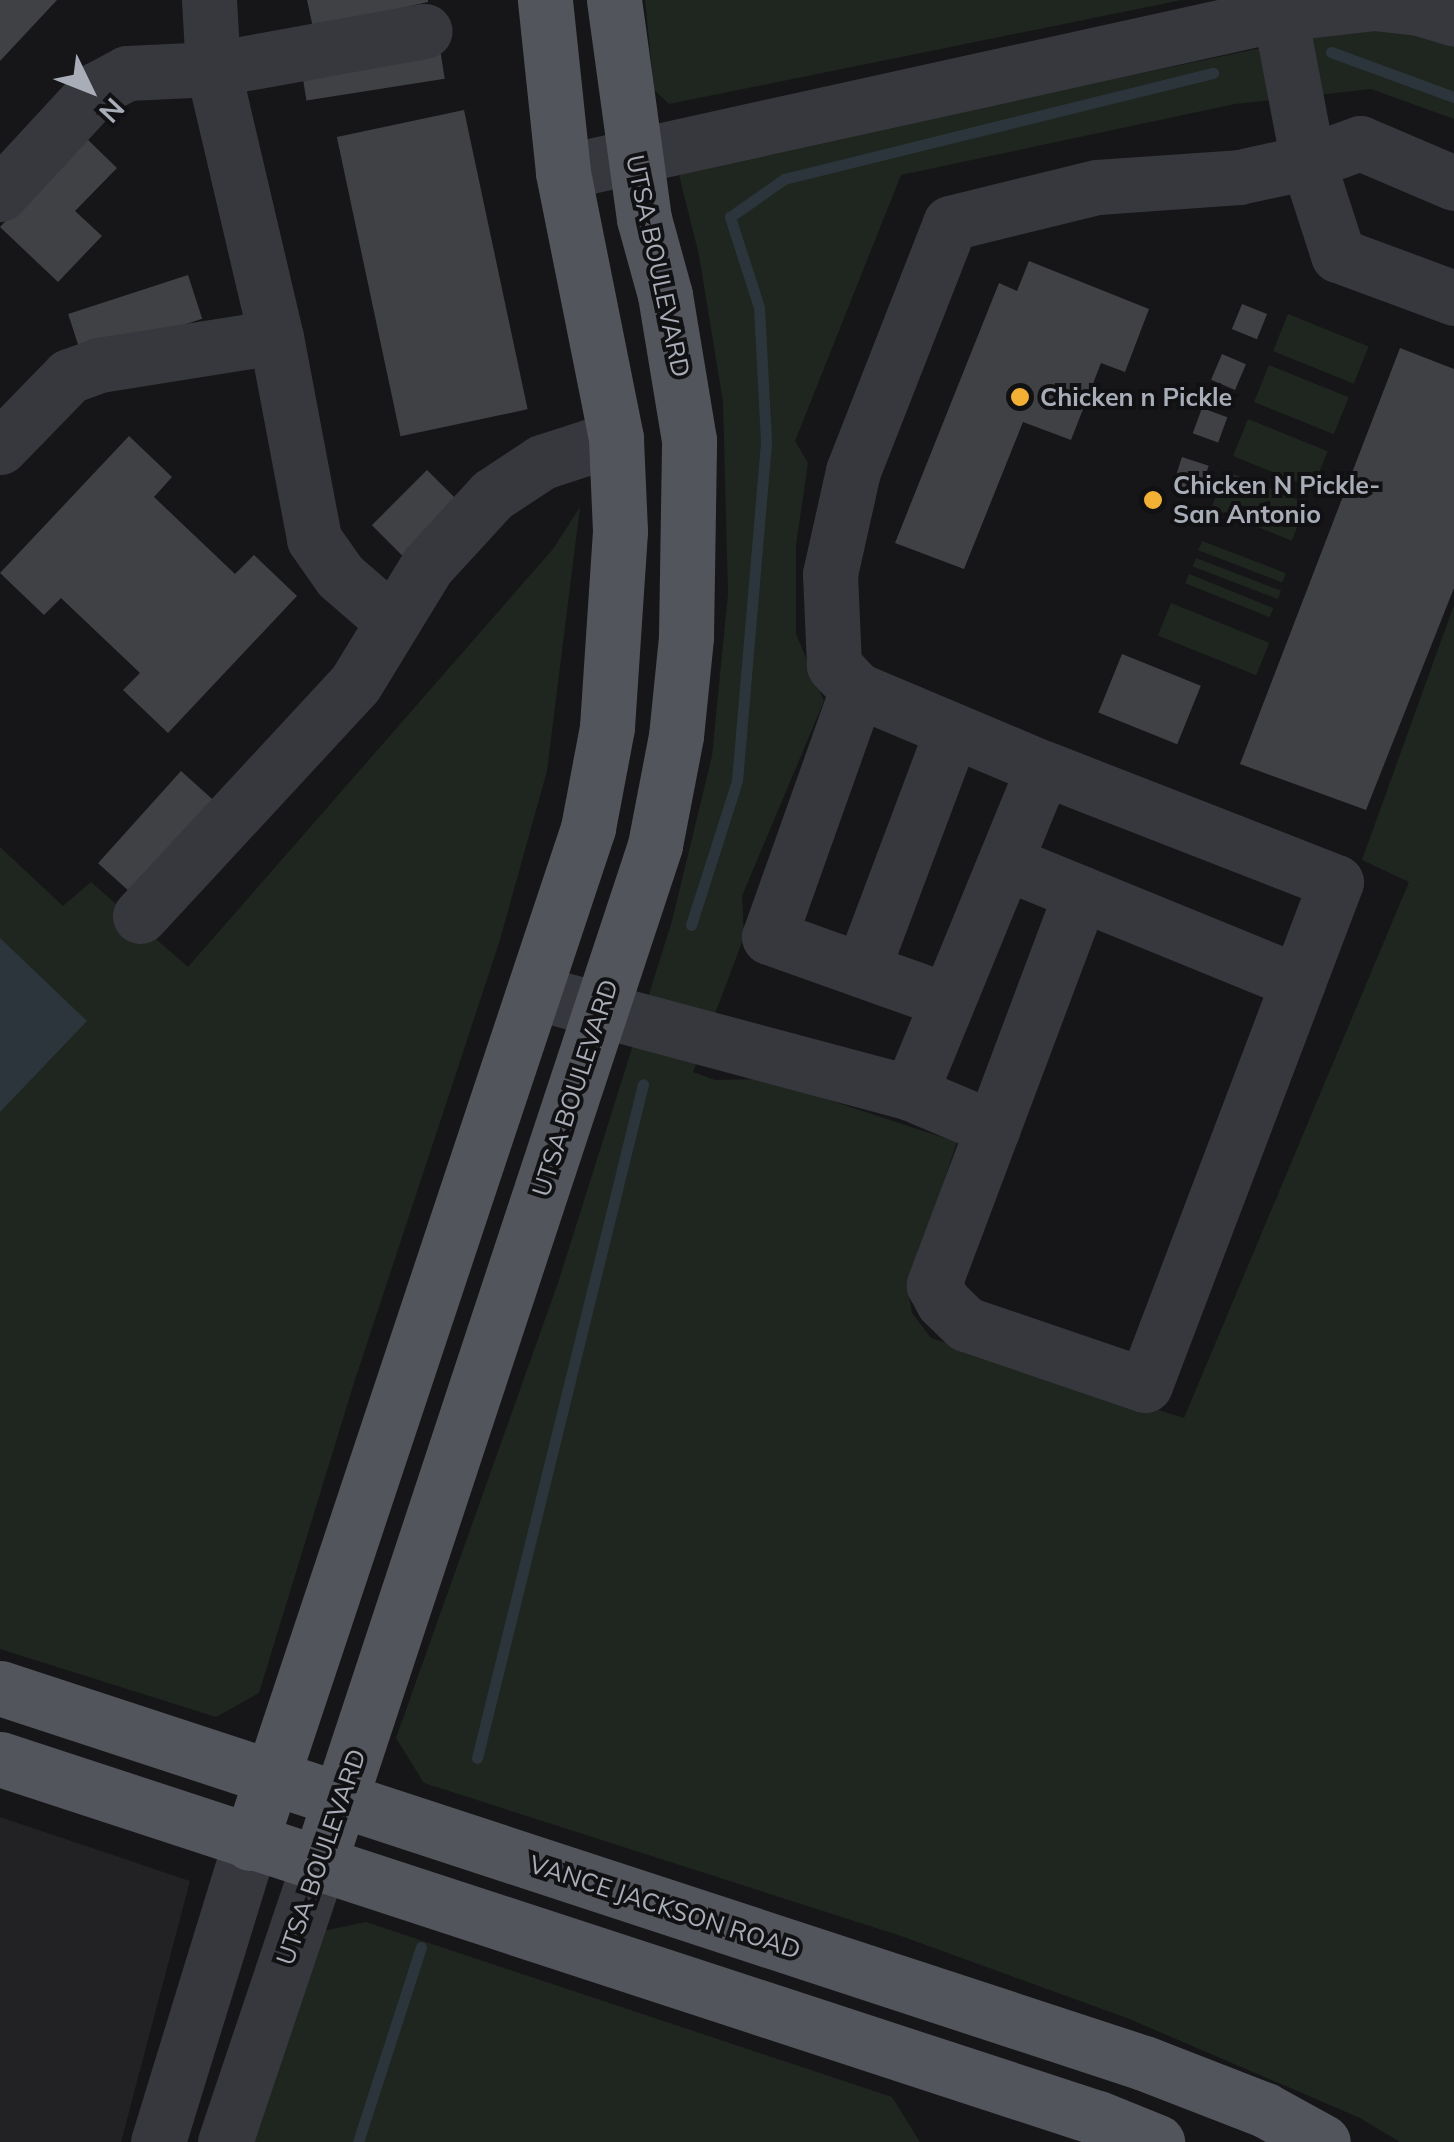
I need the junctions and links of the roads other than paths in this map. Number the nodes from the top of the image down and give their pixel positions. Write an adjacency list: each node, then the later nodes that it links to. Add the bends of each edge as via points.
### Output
1 (209, 0): 7 (street)
2 (545, 0): 10 (main road)
3 (614, 0): 8 (main road, UTSA BOULEVARD)
4 (1278, 7): 5 (street, via 1374,3); 8 (street); 9 (street)
5 (1454, 19)
6 (425, 31): 7 (street)
7 (213, 70): 12 (street, via 127,73 97,89); 14 (street)
8 (635, 154): 10 (street); 28 (main road, UTSA BOULEVARD, via 683,383 690,490 686,619 676,736 655,845)
9 (1308, 162): 11 (street, via 1360,143); 13 (street, via 1338,255); 18 (street, via 1239,178 1097,187 950,223 853,471 830,574 834,665)
10 (562, 172): 15 (main road)
11 (1454, 183)
12 (0, 194)
13 (1454, 298)
14 (276, 337): 16 (street, via 99,365 69,376); 17 (street, via 314,539 340,576)
15 (616, 438): 17 (street, via 542,462 492,495 427,566); 26 (main road, via 620,531 607,727 588,828)
16 (0, 447)
17 (392, 621): 23 (street, via 355,684)
18 (857, 690): 19 (street); 24 (street, via 770,937)
19 (952, 730): 20 (street); 24 (street)
20 (1043, 768): 21 (street); 25 (street, via 1336,882)
21 (1007, 863): 22 (street); 27 (street)
22 (1082, 893): 25 (street); 30 (street)
23 (140, 916)
24 (862, 970): 27 (street)
25 (1298, 982): 30 (street, via 1145,1385 966,1324 943,1302 934,1285)
26 (534, 992): 28 (street); 33 (main road)
27 (946, 1000): 29 (street)
28 (601, 1009): 29 (street); 34 (main road, UTSA BOULEVARD)
29 (910, 1093): 30 (street)
30 (993, 1128)
31 (0, 1688): 33 (main road, VANCE JACKSON ROAD)
32 (0, 1760): 35 (main road)
33 (273, 1778): 34 (main road, VANCE JACKSON ROAD); 35 (main road)
34 (340, 1799): 36 (main road, UTSA BOULEVARD); 40 (main road, VANCE JACKSON ROAD, via 1144,2064 1265,2110)
35 (250, 1843): 36 (main road); 37 (street)
36 (319, 1863): 38 (street, UTSA BOULEVARD); 39 (main road)
37 (158, 2142)
38 (225, 2142)
39 (1157, 2142)
40 (1324, 2142)

